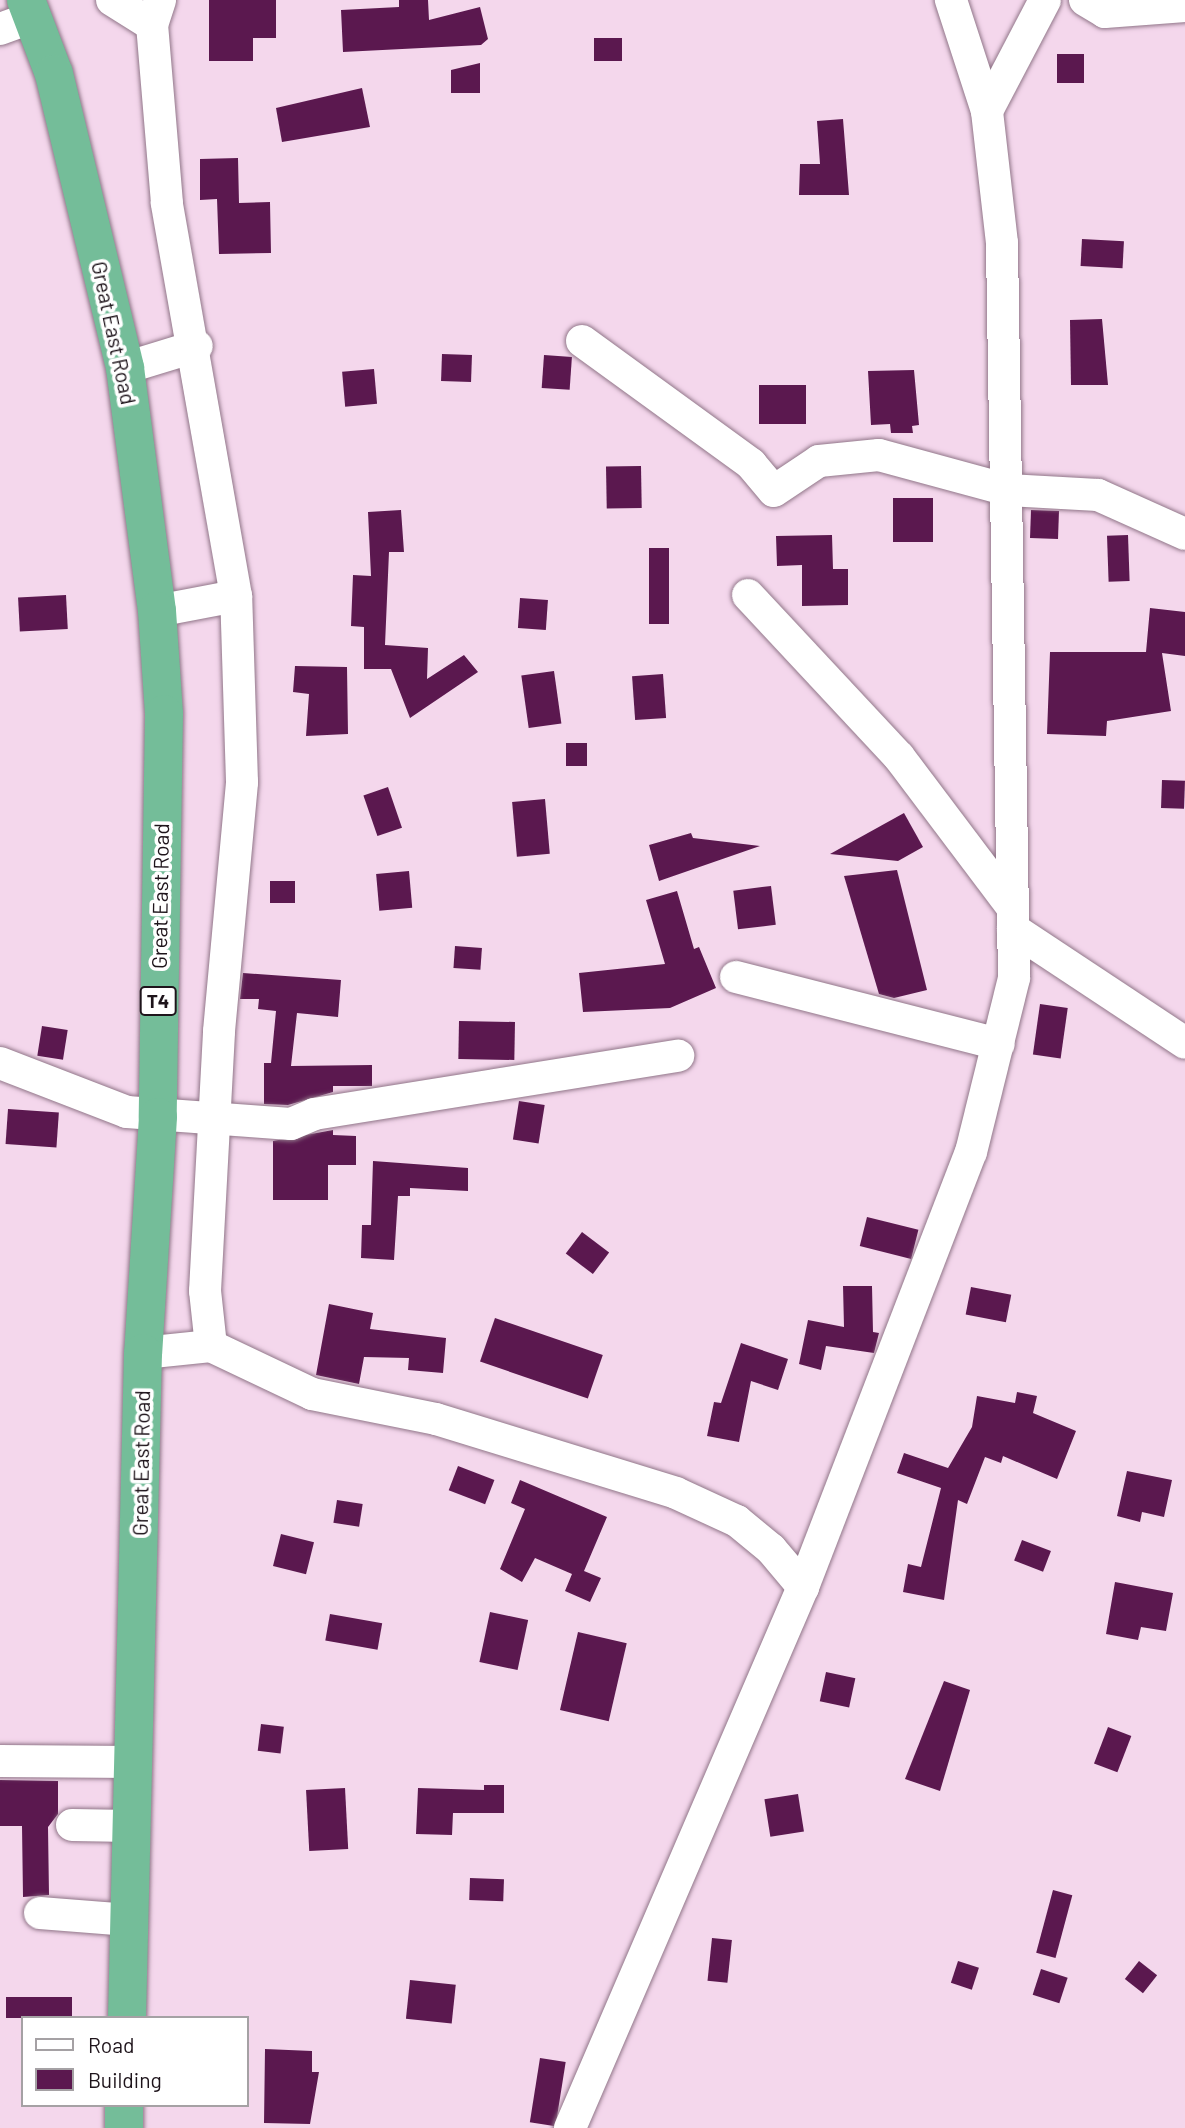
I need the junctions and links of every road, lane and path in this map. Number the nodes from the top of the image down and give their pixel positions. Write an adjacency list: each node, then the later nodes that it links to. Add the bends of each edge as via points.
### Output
1 (112, 0): 6 (street)
2 (951, 0): 8 (street)
3 (1045, 0): 8 (street)
4 (1085, 0): 5 (street, via 1105,12)
5 (1185, 6)
6 (150, 8): 10 (street, via 167,202)
7 (20, 15): 11 (highway, Great East Road / T4, via 54,74)
8 (987, 111): 12 (street, via 1002,243)
9 (582, 341): 12 (street, via 751,464 774,491 819,461 879,455)
10 (197, 346): 11 (street); 15 (street)
11 (125, 368): 16 (highway, Great East Road / T4)
12 (1008, 490): 13 (street, via 1098,495); 17 (street)
13 (1185, 534)
14 (748, 595): 17 (street, via 899,757)
15 (236, 596): 16 (street); 24 (street, via 242,782)
16 (158, 611): 23 (highway, Great East Road / T4, via 164,715)
17 (1013, 918): 19 (street); 20 (street, via 1014,978)
18 (736, 977): 20 (street)
19 (1185, 1043)
20 (999, 1044): 27 (street, via 971,1152)
21 (678, 1056): 24 (street, via 314,1114 291,1124)
22 (0, 1063): 23 (street)
23 (158, 1118): 24 (street); 26 (highway, Great East Road / T4)
24 (217, 1122): 25 (street, via 205,1291)
25 (211, 1346): 26 (street); 27 (street, via 312,1394 436,1419 676,1493 737,1521 771,1549)
26 (143, 1353): 29 (highway, Great East Road / T4)
27 (803, 1587): 37 (street)
28 (0, 1761): 29 (street)
29 (133, 1762): 31 (highway, Great East Road / T4)
30 (72, 1825): 31 (street)
31 (132, 1825): 33 (highway, Great East Road / T4)
32 (40, 1913): 33 (street)
33 (129, 1920): 34 (highway, Great East Road / T4)
34 (127, 2016)
35 (124, 2107): 36 (highway)
36 (124, 2128)
37 (570, 2128)

